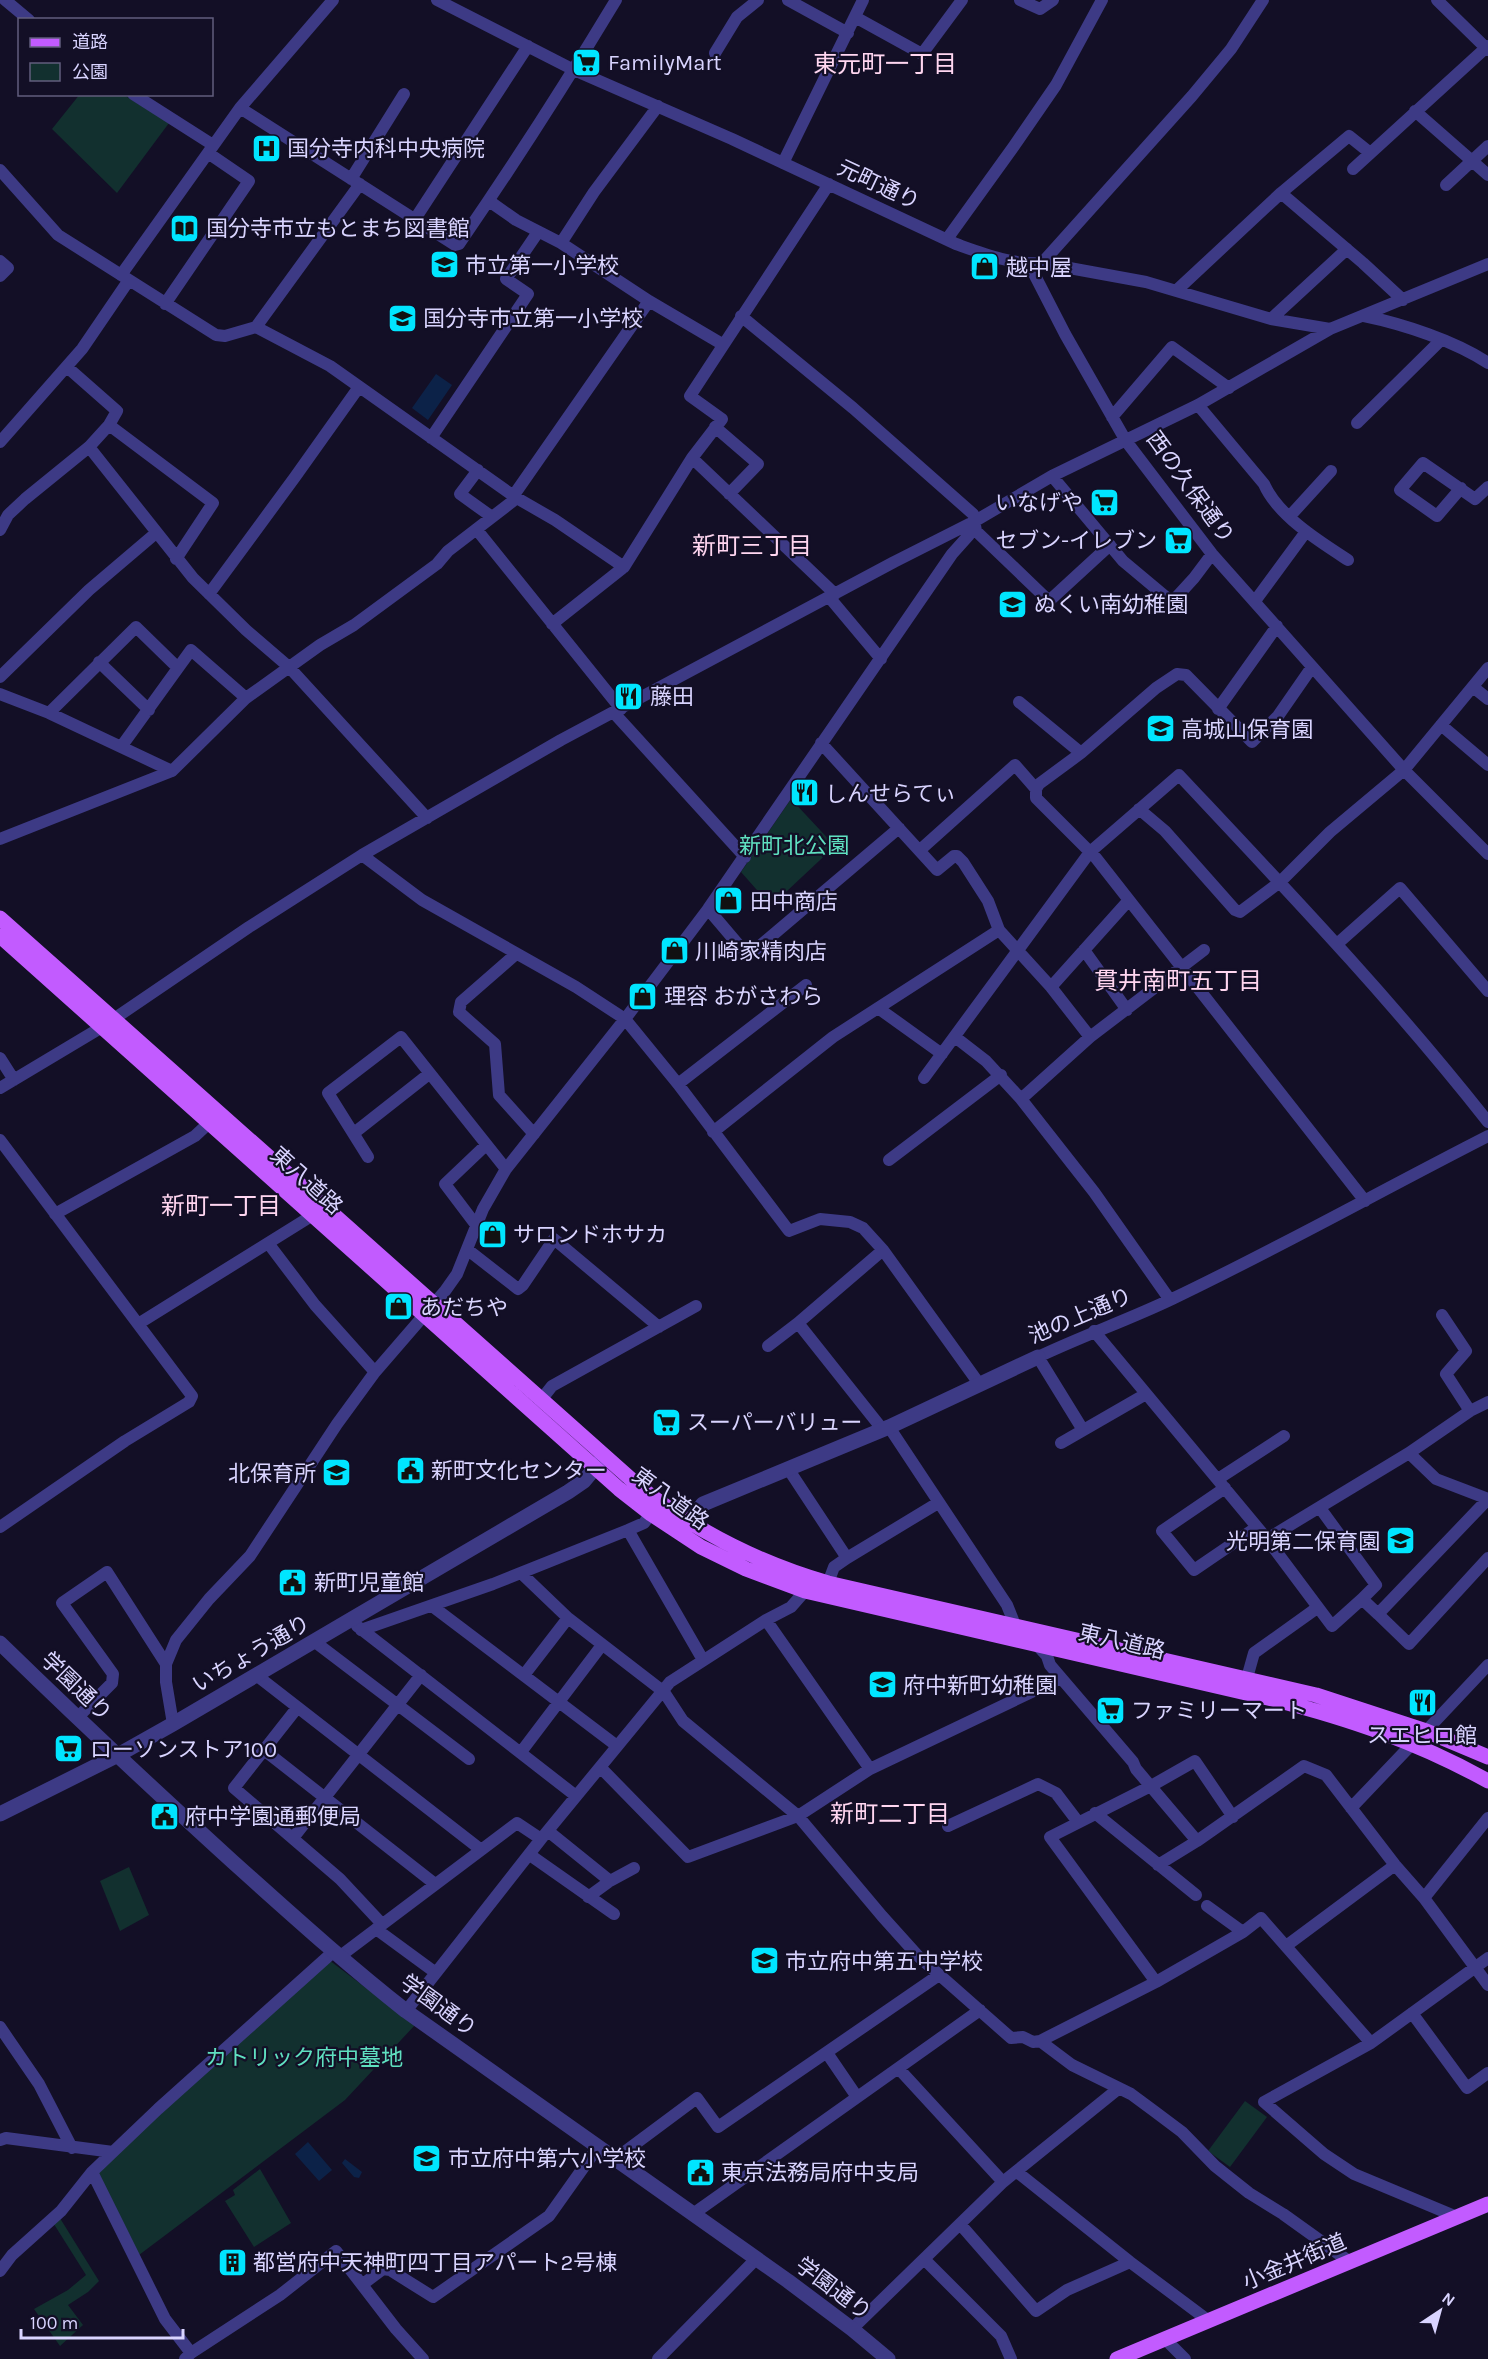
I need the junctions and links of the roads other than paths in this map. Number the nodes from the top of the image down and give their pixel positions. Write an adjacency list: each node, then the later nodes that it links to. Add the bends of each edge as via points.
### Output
1 (5, 0): 15 (street)
2 (333, 0): 24 (street)
3 (437, 0): 17 (street, 元町通り)
4 (616, 0): 20 (street)
5 (758, 0): 19 (street, via 737,16)
6 (788, 0): 16 (street)
7 (863, 0): 14 (street)
8 (962, 0): 14 (street, via 922,54)
9 (1020, 0): 10 (street, via 1040,9)
10 (1053, 0)
11 (1101, 0): 41 (street, via 1056,85)
12 (1263, 0): 45 (street, via 1231,49 1192,96)
13 (1437, 0): 18 (street)
14 (855, 17): 16 (street)
15 (27, 18)
16 (848, 33): 30 (street)
17 (528, 46): 20 (street, 元町通り); 39 (street)
18 (1487, 48): 25 (street)
19 (715, 53)
20 (574, 70): 23 (street, 元町通り); 38 (street)
21 (404, 94): 34 (street)
22 (136, 96): 27 (street)
23 (658, 106): 30 (street, 元町通り); 42 (street)
24 (240, 108): 27 (street); 34 (street)
25 (1415, 111): 28 (street); 29 (street)
26 (1488, 146): 29 (street)
27 (211, 149): 49 (street); 53 (street, via 249,182)
28 (1369, 152): 31 (street); 37 (street, via 1349,136)
29 (1471, 161): 33 (street); 36 (street)
30 (783, 163): 35 (street, 元町通り)
31 (1353, 169)
32 (0, 170): 49 (street, via 58,235)
33 (1488, 175)
34 (356, 181): 39 (street); 57 (street)
35 (829, 184): 41 (street, 元町通り); 54 (street)
36 (1446, 185)
37 (1281, 193): 43 (street); 50 (street)
38 (489, 201): 39 (street, via 455,245); 40 (street)
39 (415, 219)
40 (538, 232): 42 (street); 70 (street, via 506,279 528,294)
41 (947, 239): 45 (street, 元町通り, via 994,257)
42 (561, 243): 52 (street)
43 (1347, 249): 51 (street); 56 (street)
44 (0, 261): 47 (street, via 8,268)
45 (1036, 264): 50 (street, 元町通り); 66 (street, via 1065,334)
46 (1483, 266): 48 (street); 51 (street, 西の久保通り)
47 (0, 276)
48 (1488, 276)
49 (125, 278): 53 (street); 62 (street)
50 (1177, 290): 56 (street, 元町通り)
51 (1403, 300): 55 (street, 西の久保通り)
52 (649, 301): 60 (street); 81 (street)
53 (165, 304): 57 (street, via 216,336)
54 (741, 316): 60 (street); 84 (street, via 853,408 973,514)
55 (1364, 316): 58 (street, 西の久保通り); 59 (street, via 1402,324)
56 (1271, 319): 58 (street, 元町通り)
57 (255, 327): 63 (street, via 330,366)
58 (1330, 329): 64 (street, 西の久保通り)
59 (1440, 341): 61 (street); 67 (street)
60 (722, 344): 69 (street, via 690,396 722,418)
61 (1488, 363)
62 (67, 367): 68 (street, via 117,411); 72 (street)
63 (359, 387): 70 (street); 94 (street)
64 (1229, 388): 65 (street, 西の久保通り); 66 (street, via 1172,346)
65 (1198, 405): 71 (street, 西の久保通り); 82 (street)
66 (1112, 417): 71 (street)
67 (1365, 421)
68 (109, 425): 73 (street); 91 (street, via 213,503)
69 (715, 427): 74 (street); 80 (street, via 758,464)
70 (431, 438): 75 (street)
71 (1126, 441): 77 (street); 90 (street, 西の久保通り)
72 (0, 442)
73 (89, 447): 85 (street, via 45,481); 87 (street)
74 (692, 458): 80 (street); 93 (street)
75 (478, 470): 81 (street); 83 (street, via 460,494)
76 (1331, 471): 82 (street)
77 (1052, 477): 84 (street); 89 (street)
78 (1461, 488): 78 (street, via 1423,463 1400,490 1437,516); 79 (street, via 1475,499)
79 (1488, 488)
80 (729, 494): 95 (street)
81 (515, 497): 83 (street); 93 (street)
82 (1290, 516): 88 (street)
83 (492, 517): 86 (street)
84 (975, 521): 89 (street, via 976,531 1049,601); 95 (street); 99 (street)
85 (2, 523)
86 (477, 530): 97 (street); 102 (street, via 392,598)
87 (156, 533): 91 (street); 105 (street, via 89,590)
88 (1305, 533): 92 (street); 96 (street)
89 (1110, 545): 90 (street, via 1172,602)
90 (1212, 554): 96 (street, 西の久保通り)
91 (176, 559): 94 (street)
92 (1348, 560)
93 (624, 567): 97 (street)
94 (209, 594): 102 (street)
95 (832, 595): 99 (street); 113 (street)
96 (1255, 601): 98 (street, 西の久保通り)
97 (552, 624): 113 (street)
98 (1277, 626): 103 (street, 西の久保通り); 111 (street)
99 (881, 659): 116 (street)
100 (99, 662): 101 (street, via 136,627); 112 (street); 114 (street)
101 (177, 667): 108 (street, via 191,650); 112 (street)
102 (290, 667): 108 (street); 124 (street)
103 (1312, 667): 111 (street, via 1278,716 1252,742); 120 (street, 西の久保通り)
104 (1488, 668): 106 (street)
105 (0, 677)
106 (1473, 687): 109 (street); 115 (street)
107 (0, 694): 114 (street)
108 (246, 698): 121 (street)
109 (1488, 699)
110 (1019, 702): 118 (street)
111 (1218, 709): 118 (street, via 1186,675 1177,674)
112 (149, 710): 117 (street)
113 (617, 711): 124 (street); 131 (street)
114 (49, 712): 117 (street)
115 (1441, 725): 119 (street); 120 (street)
116 (821, 743): 125 (street); 131 (street)
117 (121, 747): 121 (street)
118 (1081, 753): 122 (street)
119 (1488, 765)
120 (1404, 770): 129 (street, 西の久保通り); 132 (street, via 1330,832)
121 (172, 771): 126 (street)
122 (1035, 789): 127 (street, via 1015,765); 128 (street, via 1036,798)
123 (1139, 809): 128 (street); 132 (street, via 1165,831 1235,910 1246,908); 132 (street, via 1179,775)
124 (427, 818): 130 (street)
125 (899, 828): 127 (street); 134 (street, via 748,956)
126 (0, 839)
127 (920, 850): 136 (street, via 937,870 954,856 963,862 988,901)
128 (1090, 852): 133 (street); 140 (street)
129 (1488, 854)
130 (362, 855): 142 (street, via 422,900); 150 (street)
131 (745, 857): 134 (street)
132 (1280, 882): 138 (street)
133 (1129, 900): 139 (street); 143 (street)
134 (708, 909): 149 (street)
135 (0, 918): 150 (main road, 東八道路)
136 (999, 930): 140 (street); 147 (street)
137 (0, 936): 150 (main road, 東八道路)
138 (1337, 944): 146 (street, via 1400,888); 163 (street)
139 (1084, 950): 145 (street); 148 (street)
140 (1018, 951): 145 (street); 151 (street)
141 (1204, 951): 143 (street)
142 (516, 954): 149 (street); 166 (street, via 461,1002 459,1012 495,1044 499,1095)
143 (1183, 968): 148 (street); 173 (street)
144 (806, 985): 159 (street)
145 (1051, 987): 152 (street)
146 (1488, 991)
147 (878, 1008): 153 (street); 164 (street, via 833,1037)
148 (1127, 1010): 152 (street)
149 (625, 1019): 159 (street); 166 (street)
150 (108, 1023): 158 (street); 162 (main road, 東八道路); 182 (main road, 東八道路)
151 (955, 1037): 153 (street); 156 (street)
152 (1090, 1037): 161 (street)
153 (942, 1054): 157 (street)
154 (0, 1058): 158 (street)
155 (429, 1074): 165 (street); 165 (street, via 402,1037 328,1093); 169 (street)
156 (1001, 1075): 161 (street); 171 (street)
157 (924, 1078)
158 (14, 1080): 160 (street)
159 (678, 1084): 164 (street)
160 (0, 1088)
161 (1021, 1099): 180 (street, via 1094,1192)
162 (210, 1122): 174 (street, via 195,1136); 175 (main road, 東八道路)
163 (1488, 1122)
164 (713, 1132): 179 (street, via 789,1231 820,1219 850,1222 863,1228)
165 (354, 1134): 170 (street)
166 (534, 1134): 172 (street)
167 (1488, 1136): 173 (street, 池の上通り)
168 (0, 1140): 174 (street)
169 (486, 1145): 172 (street); 176 (street, via 445,1184)
170 (368, 1157)
171 (889, 1160)
172 (506, 1169): 176 (street)
173 (1365, 1201): 180 (street, 池の上通り)
174 (55, 1214): 184 (street)
175 (313, 1215): 177 (street); 182 (main road, 東八道路)
176 (476, 1225): 178 (street)
177 (268, 1243): 184 (street); 190 (street, via 315,1305)
178 (468, 1250): 182 (street, via 457,1274); 186 (street, via 518,1288 554,1239)
179 (883, 1250): 185 (street); 191 (street)
180 (1170, 1300): 187 (street, 池の上通り)
181 (696, 1306): 186 (street)
182 (431, 1309): 190 (street); 193 (main road, 東八道路); 202 (main road, 東八道路)
183 (1442, 1315): 195 (street, via 1466,1351 1446,1374)
184 (138, 1323): 209 (street, via 192,1396 189,1402)
185 (798, 1323): 188 (street); 196 (street)
186 (659, 1327): 193 (street, via 552,1386)
187 (1094, 1331): 189 (street, 池の上通り); 192 (street)
188 (768, 1346)
189 (1038, 1357): 191 (street, 池の上通り); 197 (street)
190 (375, 1372): 231 (street, via 250,1556 183,1630)
191 (980, 1385): 196 (street, 池の上通り)
192 (1146, 1394): 197 (street); 204 (street)
193 (541, 1400): 201 (main road, 東八道路)
194 (1488, 1402): 195 (street)
195 (1470, 1411): 200 (street)
196 (886, 1429): 203 (street, 池の上通り); 205 (street)
197 (1083, 1430): 199 (street)
198 (1284, 1436): 204 (street)
199 (1061, 1443)
200 (1409, 1453): 206 (street); 221 (street, via 1436,1479 1488,1499)
201 (605, 1456): 202 (street, いちょう通り); 208 (main road, 東八道路, via 642,1490)
202 (595, 1468): 207 (main road, 東八道路); 224 (street, いちょう通り, via 568,1492)
203 (789, 1470): 208 (street, 池の上通り, via 704,1504); 213 (street)
204 (1221, 1484): 210 (street); 210 (street, via 1162,1531 1194,1570)
205 (939, 1503): 213 (street); 225 (street, via 1007,1605)
206 (1320, 1508): 212 (street); 218 (street, via 1376,1585)
207 (651, 1514): 211 (street, via 644,1523); 217 (main road, 東八道路, via 723,1559)
208 (688, 1523): 216 (main road, 東八道路, via 745,1554)
209 (0, 1527)
210 (1257, 1527): 212 (street)
211 (628, 1530): 215 (street); 230 (street)
212 (1267, 1539): 220 (street)
213 (847, 1558): 216 (street, via 834,1567)
214 (1488, 1558): 221 (street, via 1409,1644)
215 (521, 1573): 219 (street); 222 (street)
216 (828, 1583): 225 (main road, 東八道路)
217 (804, 1591): 223 (street, via 791,1607); 229 (main road, 東八道路)
218 (1362, 1599): 220 (street, via 1332,1626); 221 (street)
219 (432, 1606): 224 (street); 235 (street)
220 (1317, 1608): 237 (street, via 1254,1653)
221 (1378, 1614)
222 (568, 1618): 228 (street); 235 (street)
223 (766, 1620): 230 (street); 254 (street)
224 (355, 1625): 227 (street, いちょう通り); 234 (street)
225 (1015, 1625): 229 (street); 237 (main road, 東八道路)
226 (0, 1642): 242 (street, 学園通り)
227 (315, 1642): 233 (street, いちょう通り); 240 (street)
228 (602, 1645): 238 (street); 239 (street)
229 (1038, 1645): 236 (street); 245 (main road, 東八道路, via 1342,1717)
230 (704, 1660): 238 (street, via 670,1682)
231 (166, 1664): 242 (street, via 107,1572 62,1603 113,1674 112,1683); 243 (street)
232 (1488, 1665): 244 (street)
233 (256, 1675): 241 (street); 243 (street, いちょう通り)
234 (421, 1675): 240 (street); 248 (street)
235 (524, 1676): 239 (street)
236 (1060, 1678): 254 (street); 256 (street)
237 (1247, 1678): 244 (main road, 東八道路, via 1332,1700)
238 (664, 1692): 246 (street); 262 (street, via 683,1721)
239 (559, 1702): 246 (street); 248 (street)
240 (398, 1705): 250 (street); 252 (street)
241 (297, 1708): 247 (street); 250 (street)
242 (77, 1718): 249 (street, 学園通り)
243 (173, 1724): 249 (street, いちょう通り)
244 (1426, 1731): 251 (main road, 東八道路)
245 (1413, 1743): 255 (main road, 東八道路); 259 (street)
246 (617, 1746): 253 (street)
247 (264, 1750): 258 (street); 268 (street, via 234,1788)
248 (521, 1752): 257 (street)
249 (117, 1755): 261 (street, いちょう通り); 285 (street, 学園通り)
250 (358, 1755): 258 (street); 270 (street)
251 (1488, 1757)
252 (468, 1759)
253 (600, 1767): 257 (street); 262 (street, via 688,1857)
254 (870, 1769): 262 (street)
255 (1488, 1781)
256 (1151, 1786): 260 (street); 263 (street, via 1195,1761); 269 (street)
257 (576, 1796): 267 (street)
258 (326, 1798): 268 (street); 276 (street)
259 (1351, 1808): 263 (street, via 1326,1775 1304,1766); 273 (street)
260 (1095, 1813): 265 (street); 272 (street)
261 (0, 1815)
262 (798, 1816): 289 (street, via 882,1916)
263 (1233, 1817): 269 (street)
264 (1488, 1818): 279 (street)
265 (1078, 1822): 266 (street, via 1056,1793 1038,1784); 290 (street, via 1050,1837)
266 (948, 1826)
267 (545, 1835): 270 (street, via 517,1823); 271 (street); 275 (street)
268 (294, 1838): 282 (street, via 340,1880)
269 (1197, 1841): 272 (street)
270 (480, 1849): 276 (street)
271 (530, 1855): 278 (street); 288 (street)
272 (1158, 1865): 277 (street)
273 (1395, 1865): 279 (street); 284 (street)
274 (634, 1868): 275 (street)
275 (610, 1881): 278 (street)
276 (435, 1884): 282 (street)
277 (1196, 1894)
278 (588, 1897): 281 (street)
279 (1424, 1898): 287 (street)
280 (1207, 1906): 283 (street)
281 (614, 1914)
282 (379, 1926): 285 (street); 288 (street)
283 (1243, 1932): 284 (street, via 1261,1918); 290 (street)
284 (1286, 1946): 297 (street)
285 (336, 1954): 293 (street, 学園通り); 306 (street, via 190,2079)
286 (1488, 1958): 287 (street)
287 (1475, 1968): 291 (street); 294 (street)
288 (436, 1973): 293 (street)
289 (939, 1975): 292 (street); 298 (street)
290 (1156, 1982): 296 (street)
291 (1488, 1985)
292 (980, 2010): 296 (street, via 1011,2038); 299 (street)
293 (406, 2011): 304 (street, 学園通り)
294 (1412, 2013): 297 (street); 300 (street, via 1467,2088)
295 (0, 2027): 305 (street, via 39,2084)
296 (1040, 2041): 301 (street, via 1072,2065)
297 (1371, 2043): 313 (street, via 1264,2102 1324,2154 1354,2174)
298 (827, 2053): 302 (street); 307 (street, via 718,2127 697,2098)
299 (899, 2069): 302 (street); 310 (street)
300 (1488, 2073)
301 (1118, 2088): 309 (street); 318 (street, via 1182,2132 1249,2193)
302 (857, 2097): 312 (street)
303 (0, 2140): 305 (street)
304 (598, 2147): 307 (street, 学園通り); 320 (street, via 549,2216 433,2297 390,2270 382,2269)
305 (72, 2148): 306 (street)
306 (113, 2152): 308 (street)
307 (615, 2159): 312 (street, 学園通り)
308 (92, 2172): 319 (street, via 61,2211); 324 (street, via 165,2319)
309 (1017, 2172): 310 (street); 317 (street)
310 (1003, 2182): 314 (street)
311 (1488, 2204): 313 (main road, 小金井街道)
312 (693, 2214): 315 (street, 学園通り)
313 (1457, 2217): 318 (main road, 小金井街道)
314 (960, 2224): 316 (street); 317 (street, via 1036,2311 1067,2290)
315 (756, 2259): 322 (street, 学園通り); 326 (street)
316 (924, 2259): 322 (street); 328 (street, via 1001,2336)
317 (1130, 2262): 321 (street)
318 (1350, 2262): 321 (main road, 小金井街道)
319 (0, 2271)
320 (363, 2284): 324 (street, via 336,2251 280,2295); 325 (street)
321 (1209, 2321): 323 (main road, 小金井街道)
322 (852, 2328): 327 (street, 学園通り)
323 (1165, 2339): 329 (main road, 小金井街道); 330 (street)
324 (188, 2356)
325 (423, 2359)
326 (658, 2359)
327 (888, 2359)
328 (1011, 2359)
329 (1117, 2359)
330 (1185, 2359)

